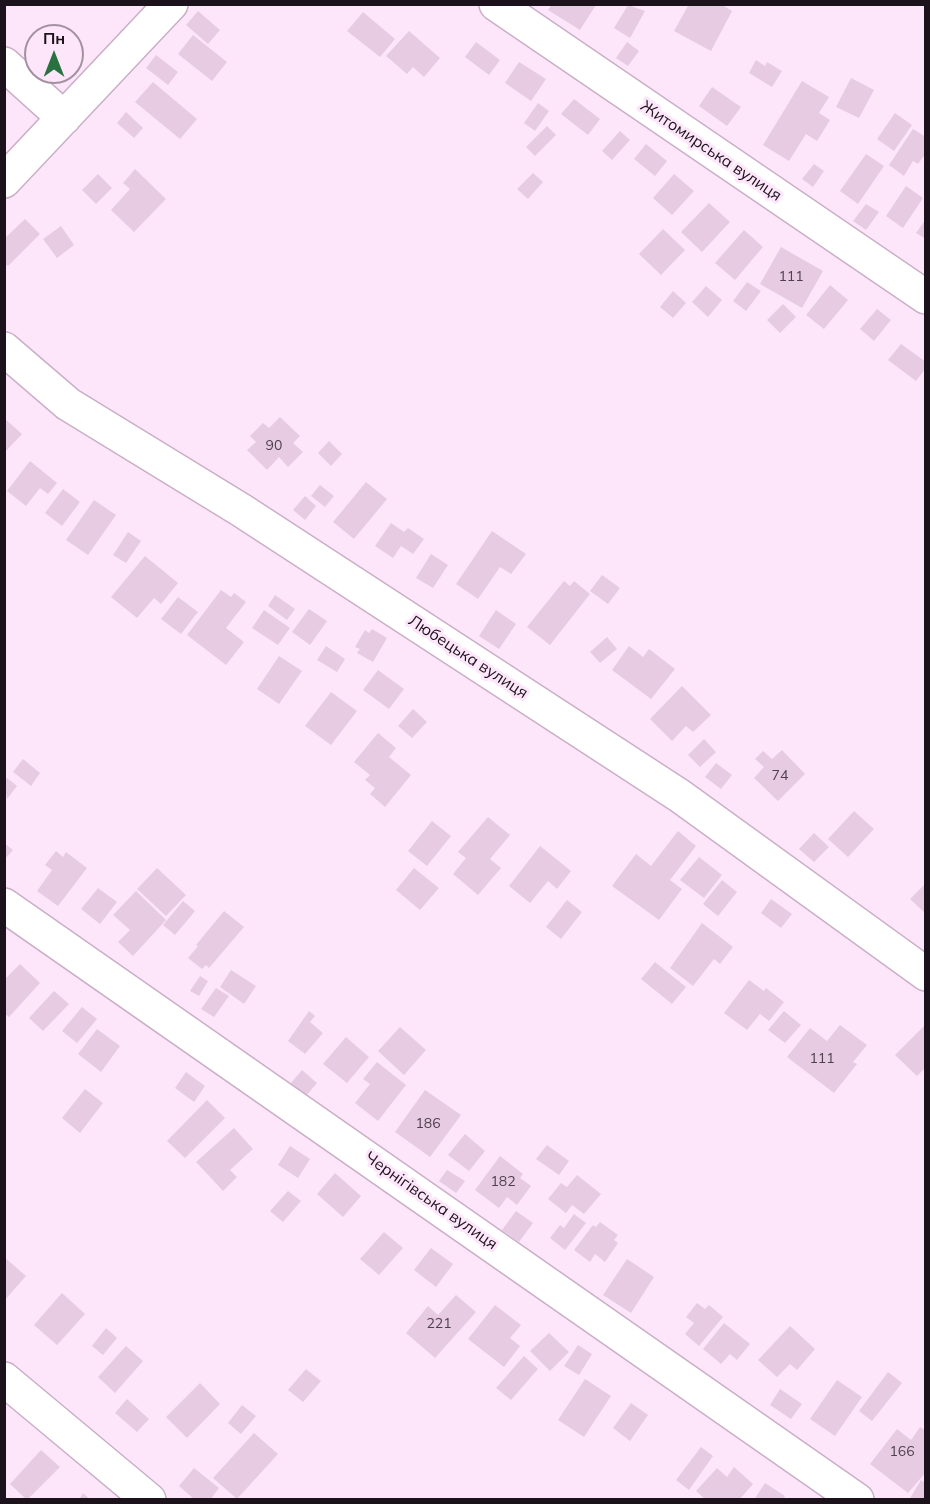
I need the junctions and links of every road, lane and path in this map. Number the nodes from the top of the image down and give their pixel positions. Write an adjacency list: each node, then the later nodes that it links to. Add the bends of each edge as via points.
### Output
1 (171, 4): 4 (street)
2 (496, 4): 6 (street, Житомирська вулиця)
3 (4, 64): 4 (street)
4 (64, 118): 5 (street)
5 (4, 181)
6 (926, 297)
7 (4, 349): 9 (street, Любецька вулиця, via 68,404 241,510 670,790)
8 (4, 904): 12 (street, Чернігівська вулиця)
9 (926, 974)
10 (4, 1379): 11 (street)
11 (148, 1500)
12 (857, 1500)

